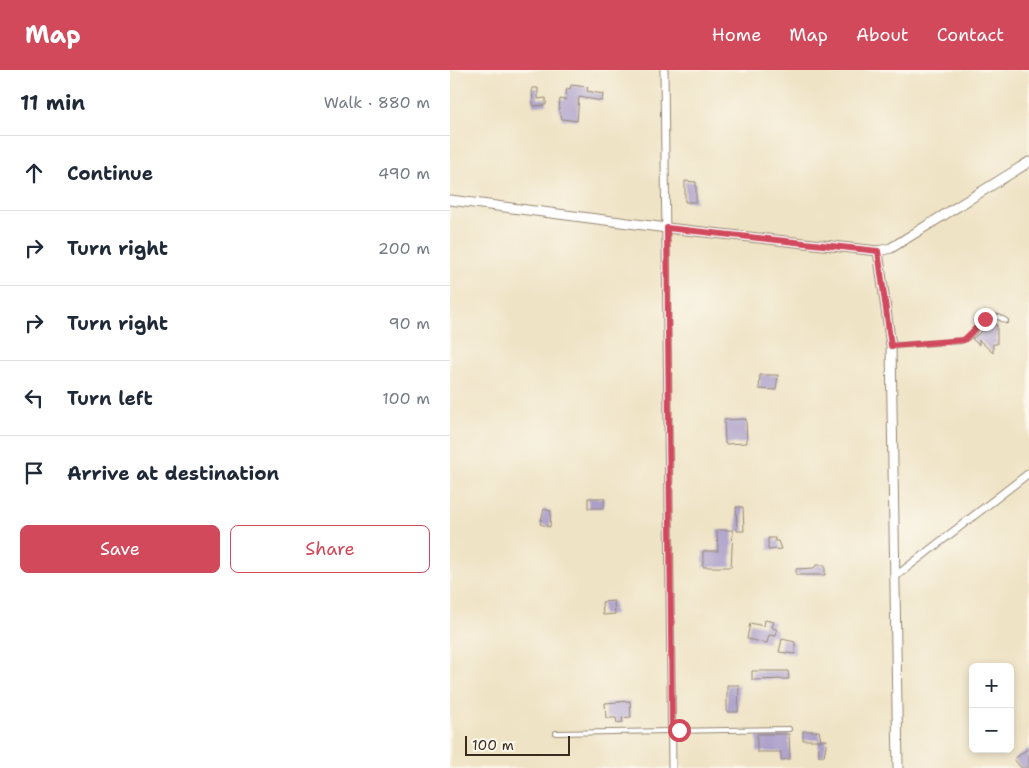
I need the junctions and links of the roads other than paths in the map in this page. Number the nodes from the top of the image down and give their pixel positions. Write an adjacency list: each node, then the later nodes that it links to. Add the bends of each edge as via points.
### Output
1 (664, 70): 4 (street)
2 (1029, 162): 5 (street, via 891,248)
3 (450, 200): 4 (street)
4 (667, 228): 5 (street); 11 (street)
5 (878, 251): 7 (street)
6 (1006, 321): 7 (lane, via 991,315 967,339)
7 (891, 346): 9 (street)
8 (1029, 474): 9 (street)
9 (896, 576): 14 (street)
10 (788, 729): 11 (lane)
11 (672, 731): 12 (lane); 13 (street)
12 (556, 733)
13 (672, 768)
14 (898, 768)

